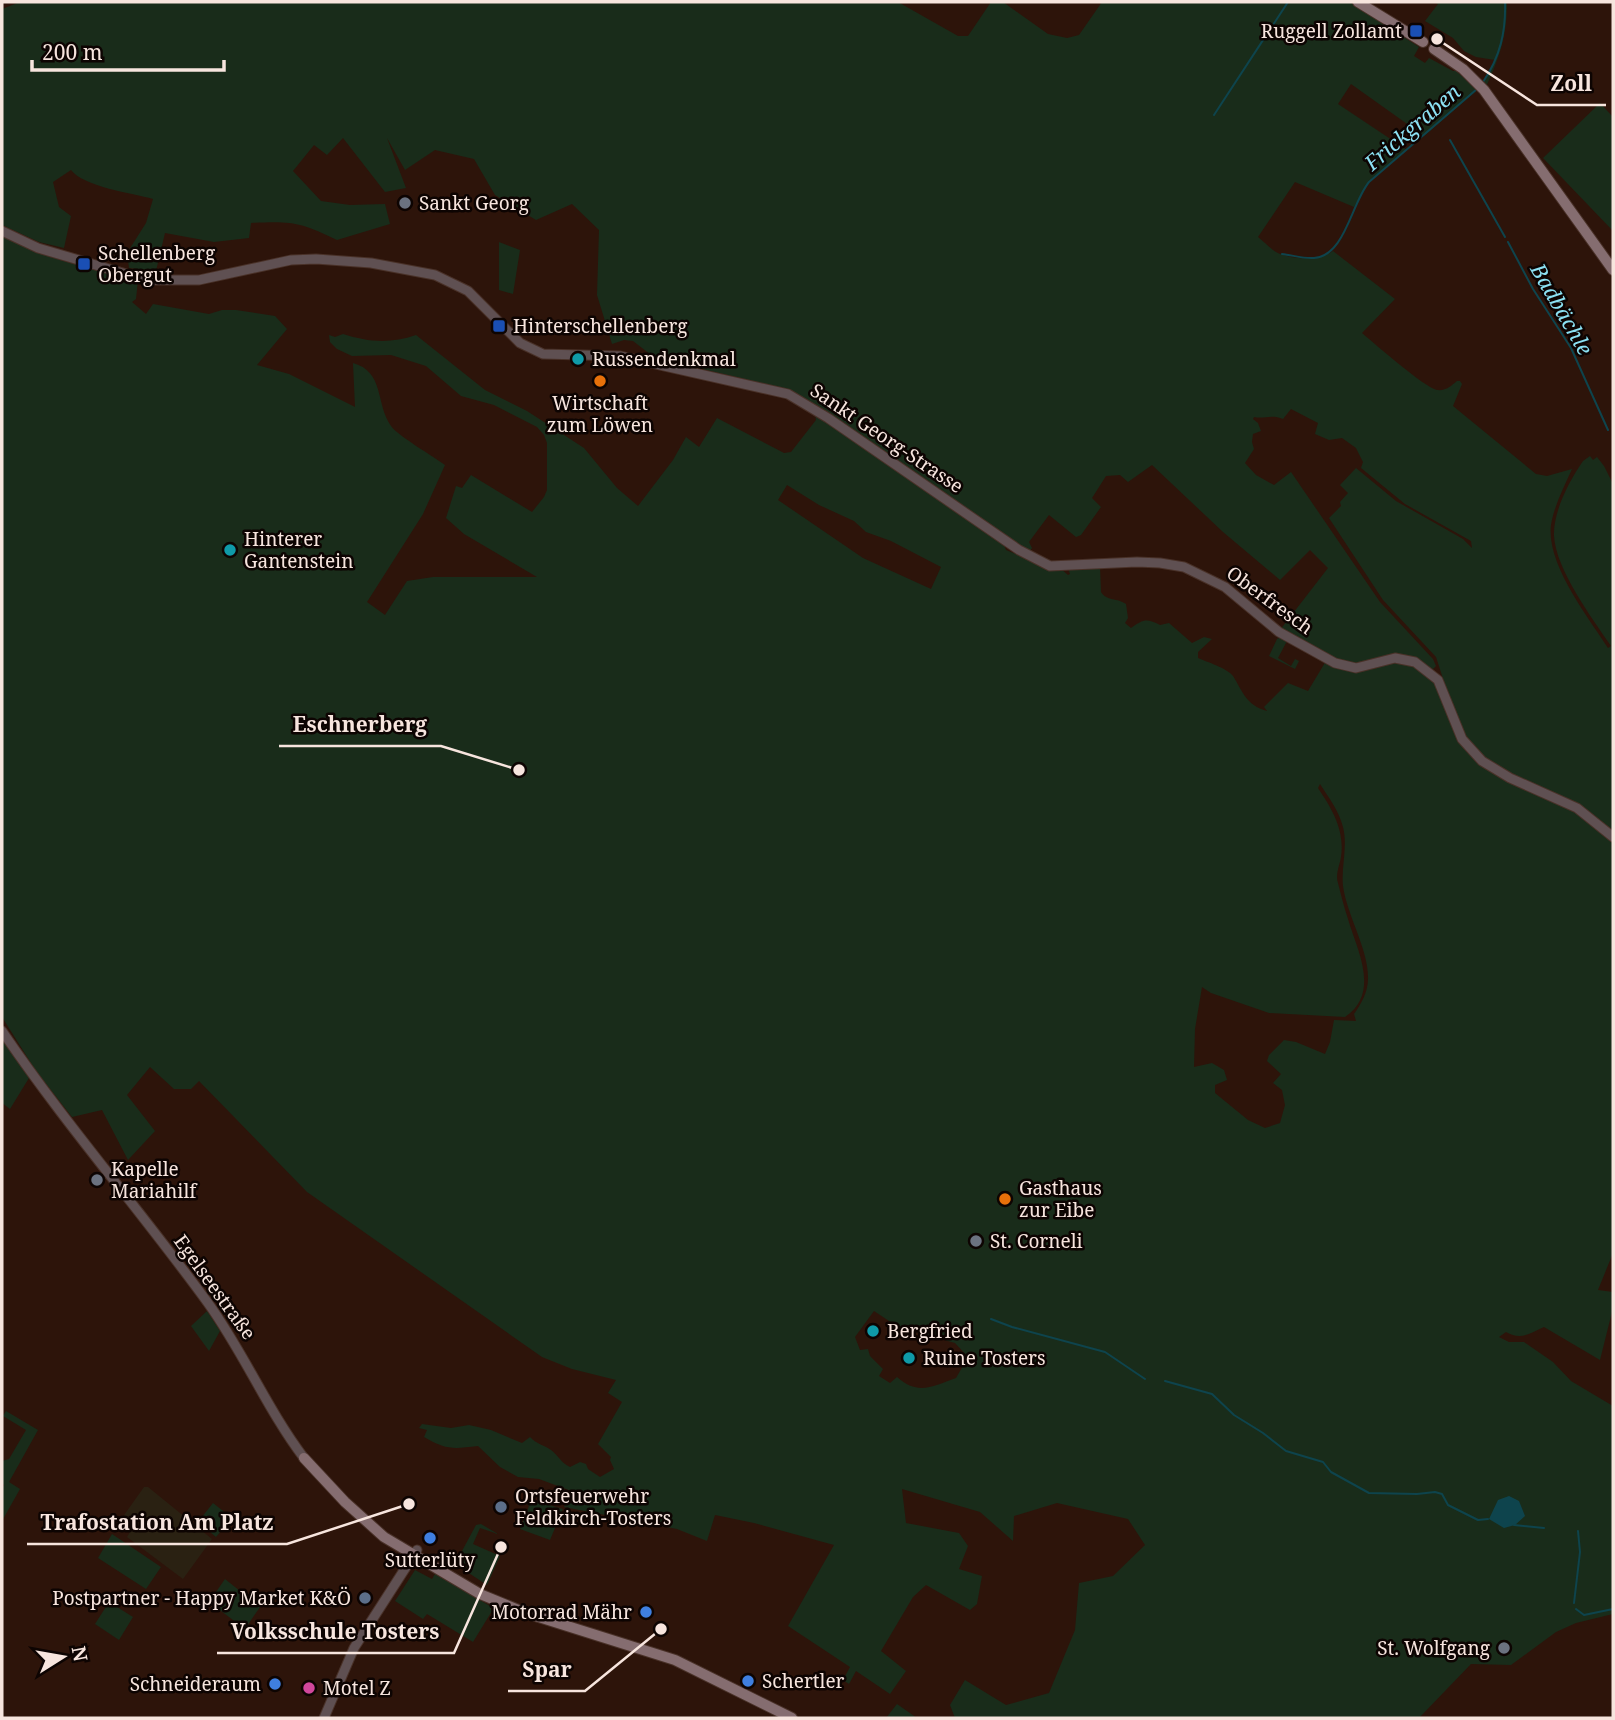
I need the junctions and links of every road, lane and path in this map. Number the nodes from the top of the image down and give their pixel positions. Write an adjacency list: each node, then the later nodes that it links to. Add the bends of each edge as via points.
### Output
1 (1358, 2): 2 (main road)
2 (1423, 42)
3 (1434, 49): 5 (main road, via 1480,86)
4 (2, 231): 6 (street, Sankt Georg-Strasse, via 38,248 133,276 177,281 316,259 435,275 468,291 520,343 543,354 620,356 788,394)
5 (1613, 270)
6 (1001, 537): 7 (street, Oberfresch, via 1050,566 1149,562 1184,567 1225,587 1279,632 1335,663 1356,668 1390,658 1415,662 1435,676 1462,739 1482,761 1571,804)
7 (1613, 837)
8 (2, 1031): 9 (street, Egelseestraße, via 210,1305)
9 (304, 1458): 10 (main road, Egelseestraße, via 345,1502)
10 (416, 1552): 11 (street, via 354,1648); 12 (main road, Egelseestraße, via 484,1590 485,1595 526,1613 675,1660)
11 (324, 1718)
12 (792, 1718)

